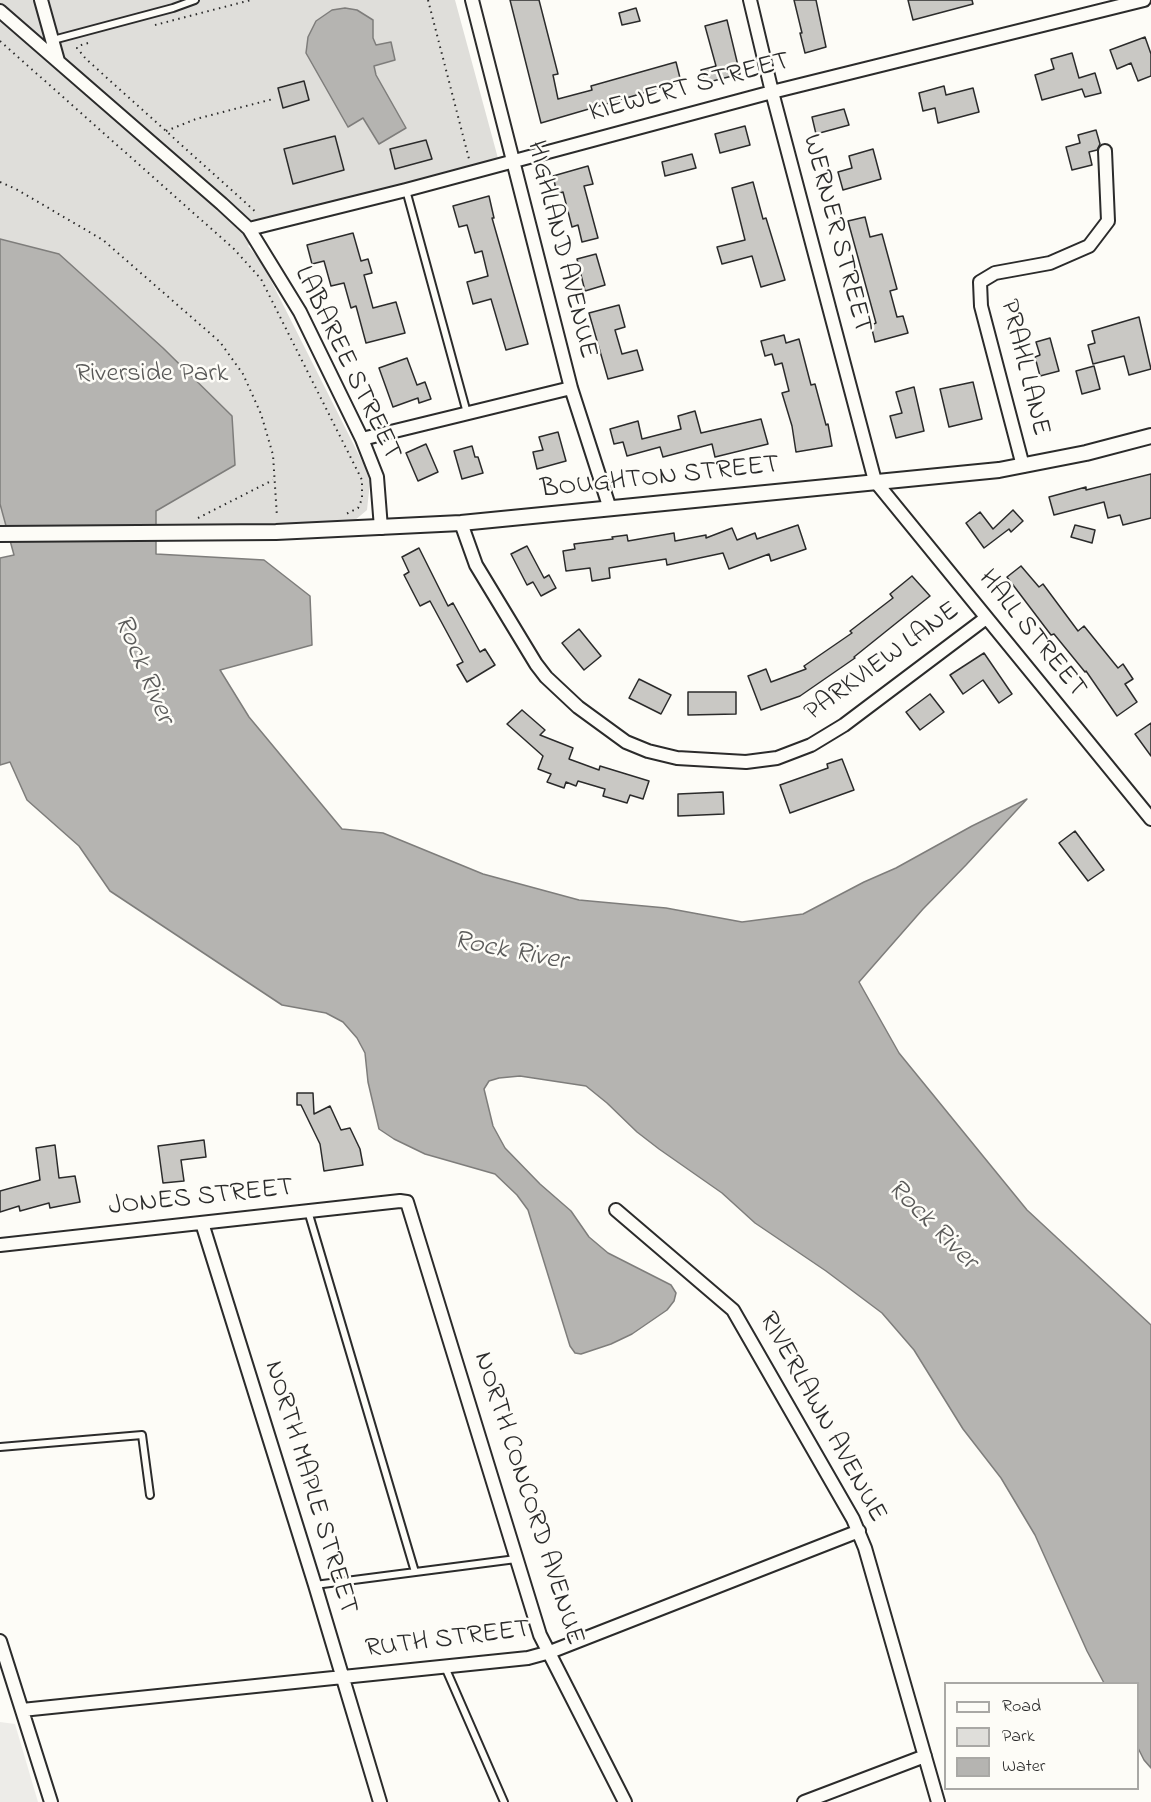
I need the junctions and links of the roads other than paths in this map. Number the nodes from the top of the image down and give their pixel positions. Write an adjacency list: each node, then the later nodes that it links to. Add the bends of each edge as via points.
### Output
1 (41, 0): 7 (street)
2 (195, 0): 7 (lane)
3 (472, 0): 12 (street, HIGHLAND AVENUE)
4 (750, 0): 10 (street, WERNER STREET)
5 (1144, 0): 10 (street, KIEWERT STREET)
6 (0, 11): 8 (street, LABAREE STREET)
7 (53, 40): 8 (street); 9 (street)
8 (39, 44): 9 (street, LABAREE STREET)
9 (58, 61): 14 (street, LABAREE STREET)
10 (772, 92): 12 (street, KIEWERT STREET); 20 (street, WERNER STREET)
11 (1105, 151): 19 (street, PRAHL LANE, via 1108,221 1089,246 1050,263 995,273 980,282 981,306)
12 (513, 161): 13 (street, KIEWERT STREET); 15 (street, HIGHLAND AVENUE)
13 (406, 190): 14 (street, KIEWERT STREET); 16 (lane)
14 (249, 229): 18 (street, LABAREE STREET, via 300,312)
15 (571, 388): 16 (street); 21 (street, HIGHLAND AVENUE)
16 (467, 413): 18 (street)
17 (1151, 436): 19 (street, BOUGHTON STREET)
18 (362, 439): 23 (street, LABAREE STREET, via 377,477)
19 (1023, 466): 20 (street, BOUGHTON STREET)
20 (875, 481): 21 (street, BOUGHTON STREET); 25 (street, HALL STREET)
21 (610, 509): 22 (street, BOUGHTON STREET)
22 (461, 523): 23 (street, BOUGHTON STREET); 25 (street, PARKVIEW LANE, via 476,566 546,677 578,707 626,742 677,758 746,762 777,758 811,745 844,725)
23 (381, 528): 24 (street, BOUGHTON STREET, via 277,525 170,532)
24 (0, 534)
25 (986, 618): 26 (street, HALL STREET)
26 (1151, 819)
27 (407, 1202): 29 (street, JONES STREET); 35 (street, NORTH CONCORD AVENUE)
28 (616, 1210): 34 (street, RIVERLAWN AVENUE, via 733,1310)
29 (308, 1211): 30 (street, JONES STREET); 36 (lane)
30 (202, 1223): 31 (street, JONES STREET); 37 (street, NORTH MAPLE STREET)
31 (0, 1245)
32 (0, 1447): 33 (lane, via 142,1435)
33 (150, 1495)
34 (859, 1532): 39 (street, RUTH STREET); 43 (street, RIVERLAWN AVENUE)
35 (516, 1559): 36 (lane); 39 (street, NORTH CONCORD AVENUE, via 540,1635)
36 (415, 1572): 37 (lane)
37 (315, 1585): 41 (street, NORTH MAPLE STREET)
38 (0, 1641): 42 (street)
39 (550, 1652): 40 (street, RUTH STREET); 47 (street, NORTH CONCORD AVENUE)
40 (445, 1667): 41 (street, RUTH STREET); 46 (lane)
41 (341, 1678): 42 (street, RUTH STREET); 45 (street, NORTH MAPLE STREET)
42 (22, 1710): 44 (street)
43 (924, 1756): 48 (street); 49 (street, RIVERLAWN AVENUE)
44 (51, 1802)
45 (380, 1802)
46 (504, 1802)
47 (625, 1802)
48 (804, 1802)
49 (938, 1802)

